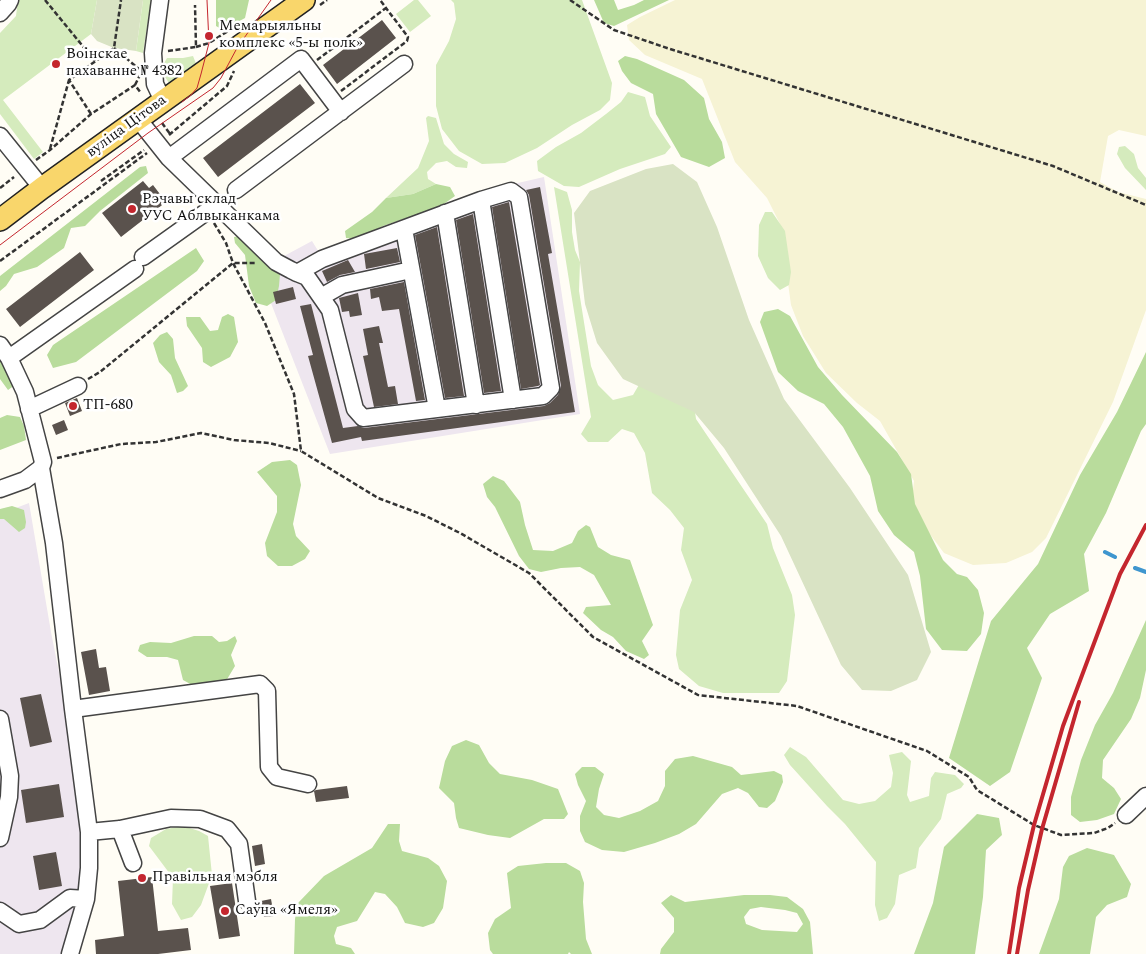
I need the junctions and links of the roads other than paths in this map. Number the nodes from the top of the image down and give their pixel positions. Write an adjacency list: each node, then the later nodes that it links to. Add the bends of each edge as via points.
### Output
1 (10, 0): 4 (street)
2 (160, 0): 6 (street, via 153,53)
3 (312, 3): 6 (main road, вуліца Цітова)
4 (0, 14)
5 (404, 64): 7 (street)
6 (161, 110): 8 (main road, вуліца Цітова)
7 (341, 112): 10 (street, via 300,59); 12 (street)
8 (138, 119): 10 (street, via 150,147); 11 (main road, вуліца Цітова)
9 (0, 136): 11 (street)
10 (169, 158): 14 (street)
11 (42, 188): 16 (main road, вуліца Цітова)
12 (236, 190)
13 (481, 200): 15 (street); 24 (street); 24 (street, via 511,191 519,197 551,388 543,396)
14 (216, 205): 19 (street, via 276,262); 22 (street)
15 (445, 213): 17 (street); 25 (street)
16 (0, 220)
17 (404, 228): 18 (street); 19 (street, via 322,259)
18 (412, 270): 20 (street, via 342,285); 27 (street)
19 (297, 273): 20 (street, via 307,277)
20 (321, 297): 27 (street, via 330,310 355,409 363,418)
21 (0, 344): 22 (street)
22 (9, 358): 26 (street)
23 (78, 386): 26 (street)
24 (513, 400): 25 (street)
25 (476, 405): 27 (street)
26 (29, 409): 28 (street)
27 (437, 409)
28 (42, 465): 29 (street, via 25,480); 30 (street)
29 (0, 489)
30 (73, 710): 32 (street, via 260,684 267,690 269,766 277,777); 36 (street)
31 (0, 719): 37 (street, via 10,776)
32 (308, 784)
33 (1146, 796): 34 (street)
34 (1126, 815)
35 (120, 828): 36 (street); 38 (street); 40 (street, via 171,818 200,819 227,829 239,844)
36 (89, 832): 39 (street)
37 (0, 838)
38 (133, 863)
39 (86, 899): 41 (street, via 70,898 40,920 19,924); 42 (street)
40 (248, 901)
41 (0, 911)
42 (70, 954)

